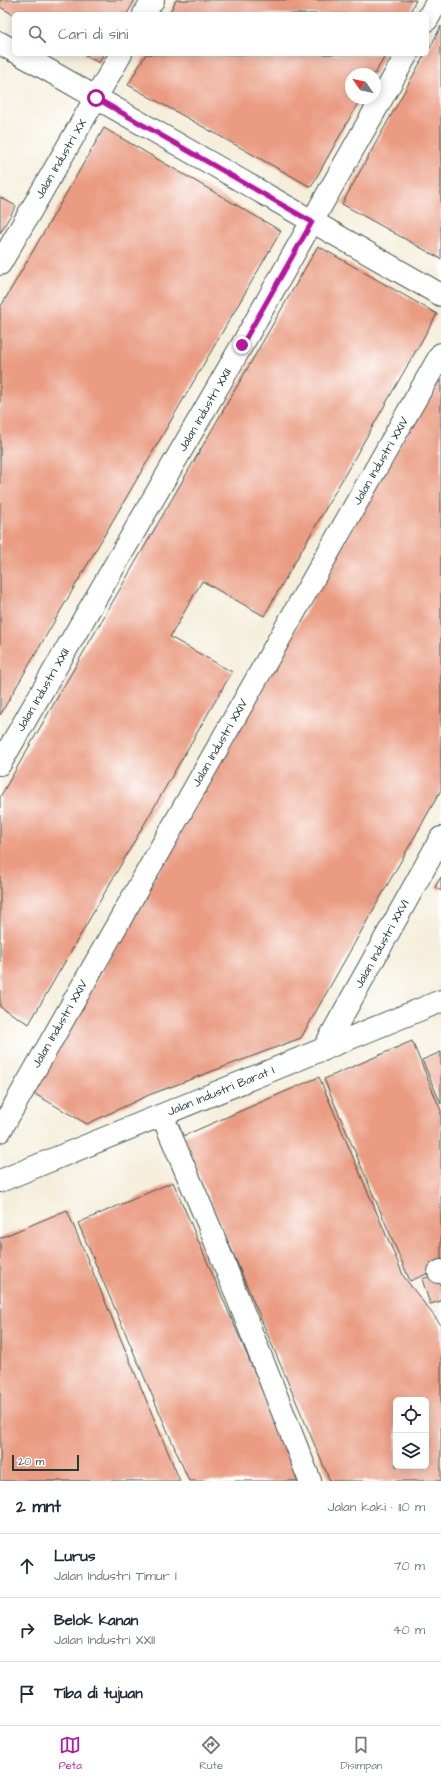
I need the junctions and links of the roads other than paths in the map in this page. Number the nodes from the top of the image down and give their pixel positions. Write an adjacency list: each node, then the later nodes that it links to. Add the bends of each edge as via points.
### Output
1 (153, 0): 3 (lane)
2 (438, 0): 4 (lane)
3 (145, 12)
4 (429, 16)
5 (0, 43): 6 (lane)
6 (12, 50)
7 (23, 56): 10 (lane)
8 (120, 56): 10 (lane, Jalan Industri XX)
9 (406, 56): 11 (lane, Jalan Industri XXII)
10 (96, 98): 11 (lane); 12 (lane, Jalan Industri XX)
11 (312, 222): 13 (lane); 15 (lane, Jalan Industri XXII)
12 (0, 264)
13 (441, 295)
14 (441, 354): 20 (lane, Jalan Industri XXIV)
15 (0, 764)
16 (441, 838): 18 (lane, Jalan Industri XXVI)
17 (441, 1001): 18 (lane, Jalan Industri Barat I)
18 (323, 1050): 19 (lane, Jalan Industri Barat I)
19 (162, 1115): 21 (lane, Jalan Industri Barat I); 22 (lane, via 210,1228)
20 (0, 1131)
21 (0, 1181)
22 (310, 1481)

